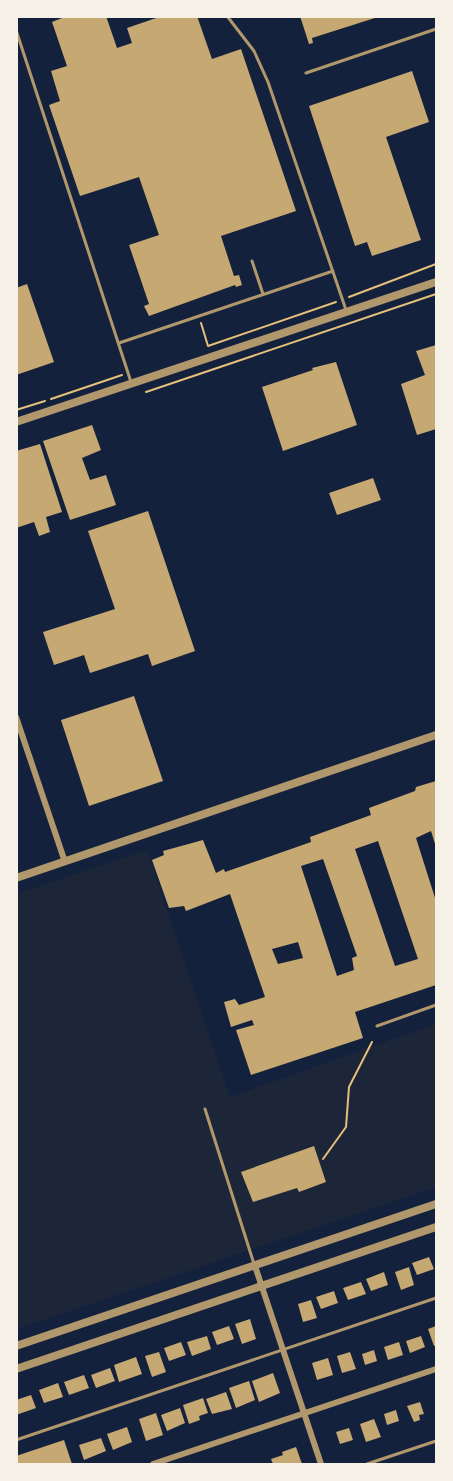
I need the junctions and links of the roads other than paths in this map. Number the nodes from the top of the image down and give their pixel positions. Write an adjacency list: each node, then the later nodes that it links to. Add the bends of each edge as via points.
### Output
1 (227, 16): 6 (lane, via 254,51 268,82)
2 (436, 29): 4 (lane)
3 (16, 30): 10 (lane)
4 (306, 73)
5 (252, 261): 8 (lane)
6 (333, 271): 8 (lane); 9 (lane)
7 (436, 282): 9 (street)
8 (263, 294): 10 (lane)
9 (346, 312): 11 (street)
10 (119, 343): 11 (lane)
11 (132, 383): 12 (street)
12 (16, 422)
13 (16, 717): 15 (street)
14 (436, 735): 15 (street)
15 (65, 862): 16 (street)
16 (16, 878)
17 (436, 1005): 18 (lane)
18 (378, 1026)
19 (205, 1109): 22 (lane)
20 (436, 1204): 22 (street)
21 (436, 1227): 23 (street)
22 (255, 1266): 23 (street); 25 (street)
23 (262, 1286): 26 (street); 27 (street)
24 (436, 1298): 26 (lane)
25 (16, 1346)
26 (282, 1349): 29 (street); 30 (lane)
27 (16, 1369)
28 (436, 1369): 29 (street)
29 (304, 1414): 32 (street); 34 (street)
30 (16, 1440)
31 (436, 1441): 35 (lane)
32 (167, 1462): 33 (street)
33 (153, 1464)
34 (321, 1464)
35 (367, 1464)

